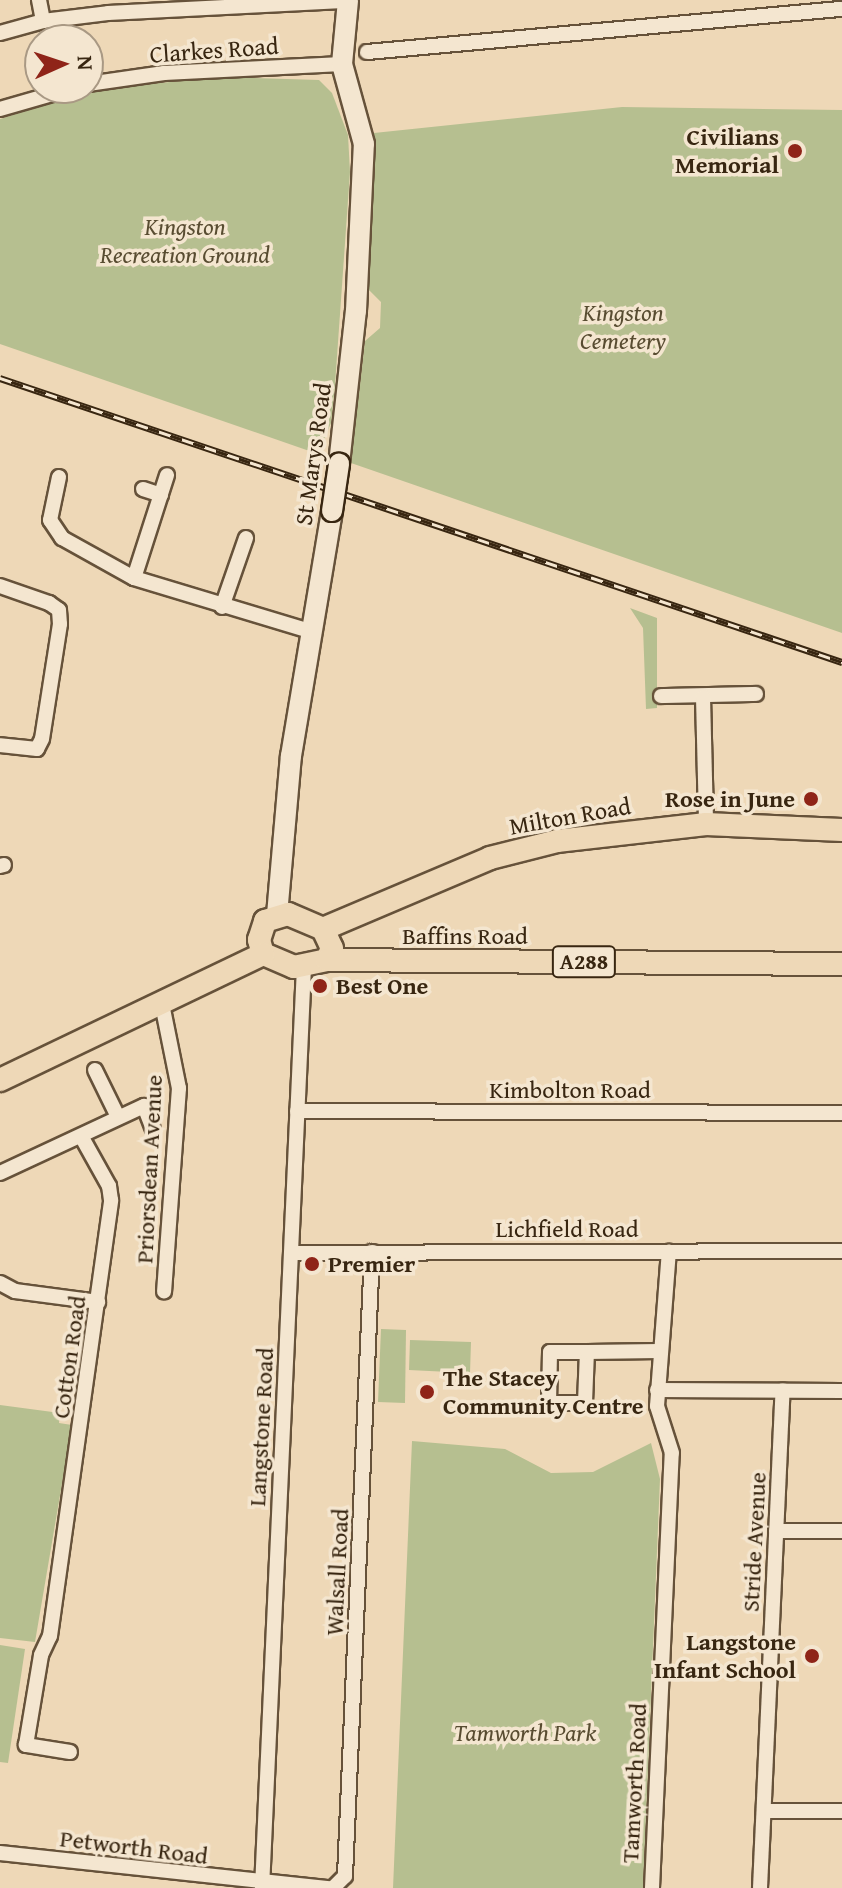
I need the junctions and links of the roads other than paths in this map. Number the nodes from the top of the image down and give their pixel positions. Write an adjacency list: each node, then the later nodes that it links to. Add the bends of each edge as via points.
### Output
1 (39, 0): 4 (street)
2 (348, 1): 4 (street); 7 (street, St Marys Road)
3 (842, 9): 6 (street)
4 (43, 21): 5 (street)
5 (0, 33)
6 (367, 52)
7 (342, 64): 8 (street, Clarkes Road, via 164,73); 19 (street, St Marys Road, bridge, via 364,144 356,311)
8 (104, 82)
9 (24, 102): 10 (street)
10 (0, 109)
11 (167, 475): 14 (street)
12 (59, 477): 16 (street, via 50,504 55,533)
13 (143, 489): 14 (street)
14 (161, 495): 16 (street)
15 (246, 538): 18 (street)
16 (134, 578): 18 (street)
17 (0, 586): 23 (street, via 49,603 59,610 60,624 42,739 37,749)
18 (222, 607): 19 (street)
19 (313, 632): 26 (street, St Marys Road, via 280,838)
20 (756, 694): 22 (street)
21 (661, 696): 22 (street)
22 (703, 697): 24 (street)
23 (0, 745)
24 (706, 824): 25 (main road, Milton Road); 27 (main road, Milton Road, via 626,831 507,852)
25 (842, 830)
26 (277, 915): 27 (main road, via 299,916); 28 (main road, via 260,931)
27 (323, 929): 29 (main road, via 332,948)
28 (263, 954): 31 (main road, via 273,962); 32 (main road)
29 (327, 960): 30 (main road, Baffins Road / A288); 31 (main road)
30 (842, 964)
31 (304, 967): 35 (street, Langstone Road)
32 (162, 1004): 34 (main road); 46 (street, Priorsdean Avenue, via 179,1088)
33 (95, 1070): 37 (street)
34 (0, 1080)
35 (297, 1111): 36 (street, Kimbolton Road); 44 (street, Langstone Road)
36 (842, 1113)
37 (118, 1117): 38 (street, via 144,1106); 39 (street)
38 (153, 1129)
39 (81, 1136): 40 (street); 47 (street, Cotton Road, via 109,1186 111,1200)
40 (0, 1173)
41 (669, 1251): 42 (street, Lichfield Road); 43 (street, Lichfield Road); 48 (street, Tamworth Road)
42 (842, 1251)
43 (372, 1252): 44 (street, Lichfield Road); 60 (street, Walsall Road)
44 (292, 1253): 59 (street, Langstone Road)
45 (0, 1283): 47 (street, via 15,1291)
46 (164, 1291)
47 (98, 1302): 55 (street, Cotton Road, via 50,1636 37,1676 26,1745)
48 (659, 1351): 49 (street); 50 (street, Tamworth Road)
49 (587, 1352): 49 (street, via 550,1352 549,1403 585,1403)
50 (657, 1390): 51 (street); 61 (street, Tamworth Road, via 672,1453)
51 (783, 1391): 52 (street); 53 (street, Stride Avenue)
52 (842, 1391)
53 (776, 1531): 54 (street); 56 (street, Stride Avenue)
54 (842, 1531)
55 (70, 1752)
56 (764, 1811): 57 (street); 62 (street, Stride Avenue)
57 (842, 1811)
58 (0, 1853): 59 (street, Petworth Road)
59 (262, 1886): 60 (street, Walsall Road)
60 (337, 1887)
61 (652, 1888)
62 (760, 1888)

